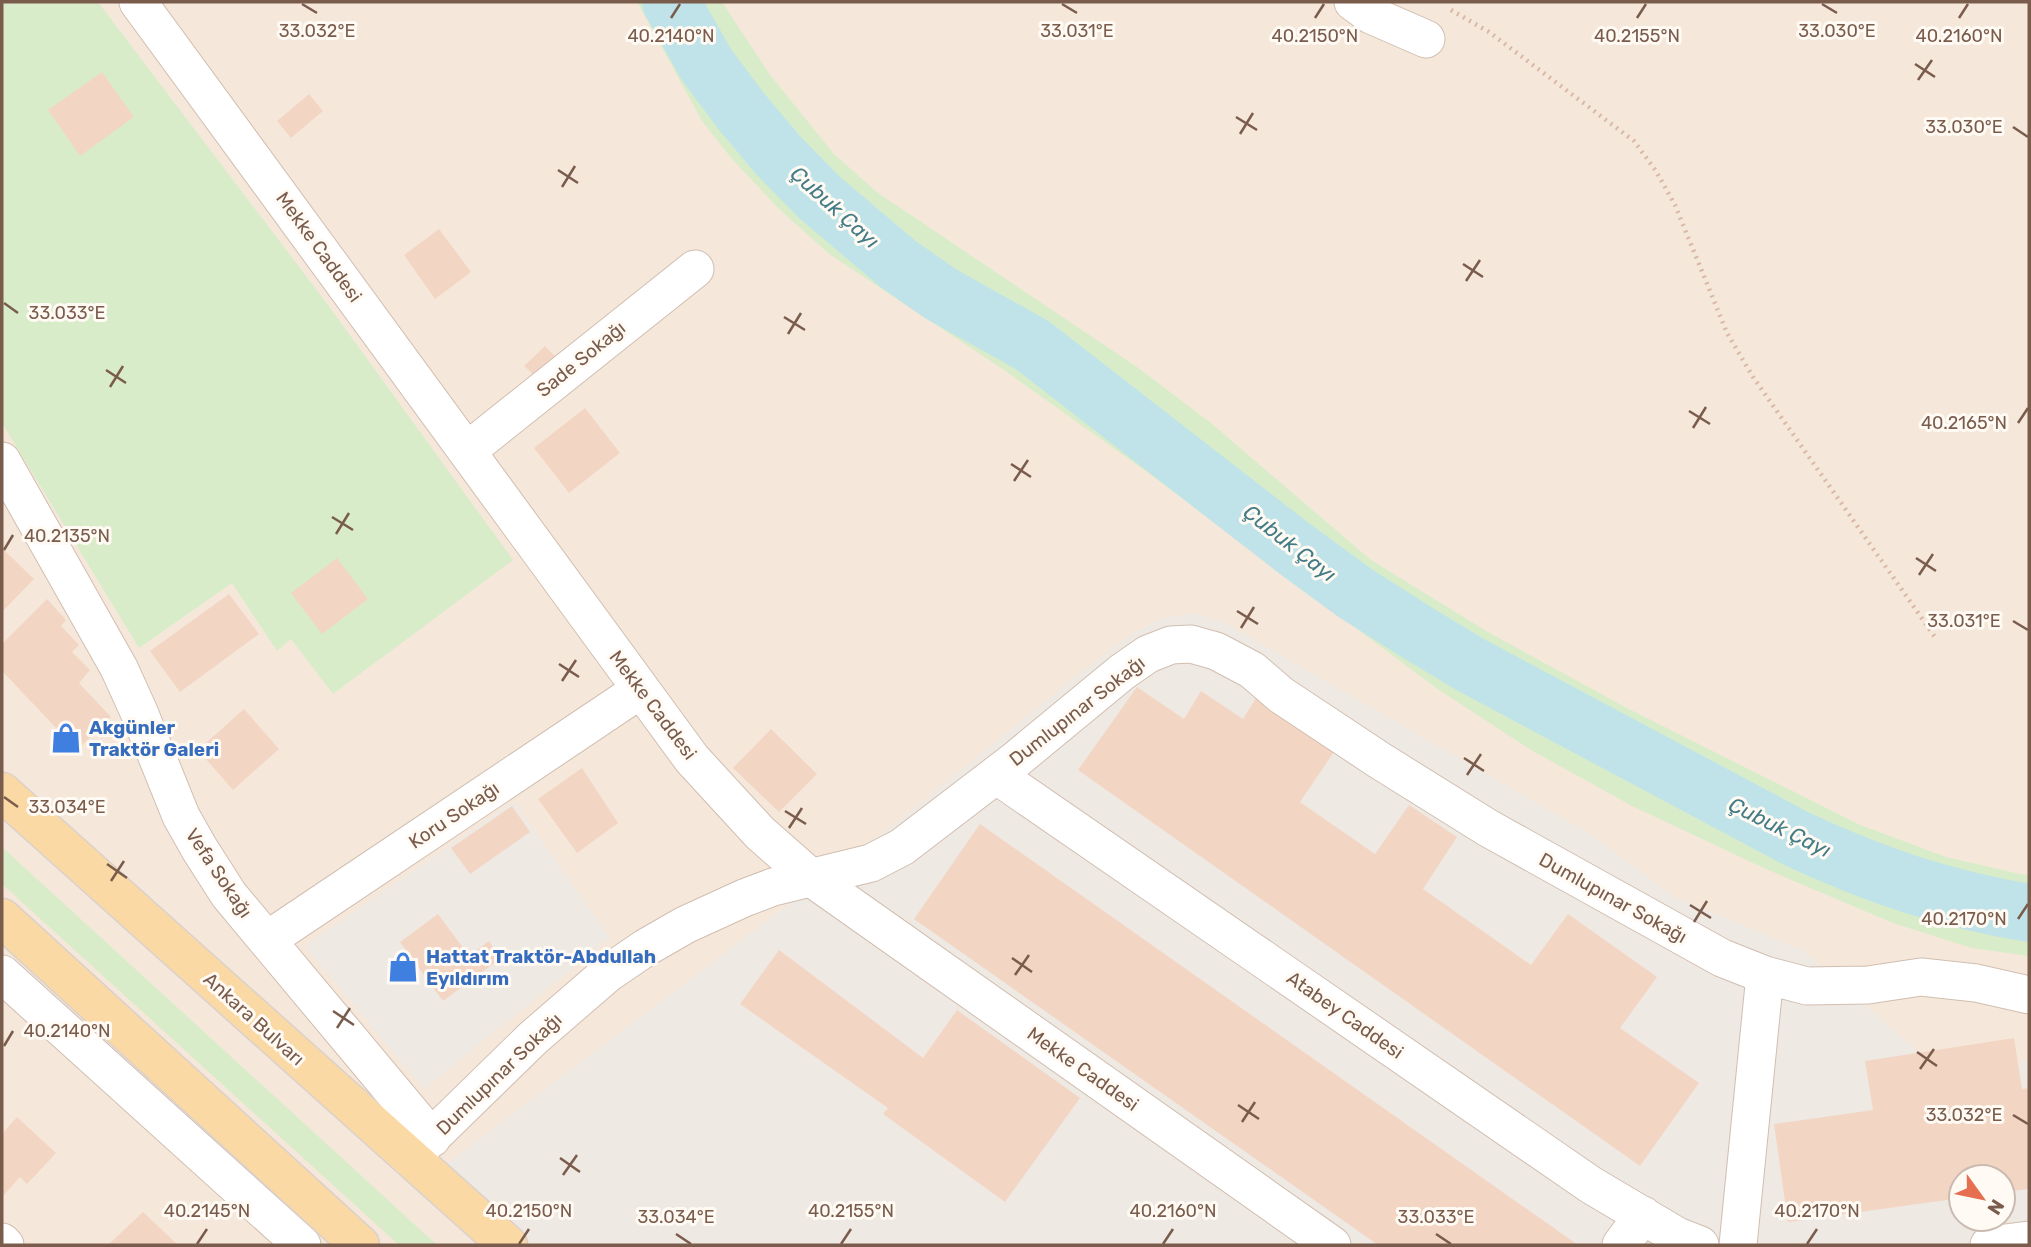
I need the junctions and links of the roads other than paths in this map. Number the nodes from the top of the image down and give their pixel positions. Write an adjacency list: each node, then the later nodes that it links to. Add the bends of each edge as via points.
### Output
1 (138, 2): 5 (street, Mekke Caddesi)
2 (1353, 2): 3 (street)
3 (1426, 39)
4 (695, 269): 5 (street, Sade Sokağı)
5 (468, 450): 7 (street, Mekke Caddesi)
6 (2, 461): 12 (street, Vefa Sokağı, via 119,668 181,816 229,895)
7 (640, 690): 10 (street, Mekke Caddesi, via 692,759 760,833); 12 (street, Koru Sokağı)
8 (996, 775): 10 (street, Dumlupınar Sokağı, via 902,847 871,863); 14 (street, Dumlupınar Sokağı, via 1148,654 1171,645 1191,644 1252,670 1281,695 1488,828 1722,958); 17 (street, Atabey Caddesi, via 1591,1185)
9 (2, 792): 16 (main road, Ankara Bulvarı)
10 (810, 877): 16 (street, Dumlupınar Sokağı, via 714,910 607,974 533,1038); 22 (street, Mekke Caddesi)
11 (2, 918): 20 (main road)
12 (267, 940): 16 (street, Vefa Sokağı)
13 (2, 974): 19 (street)
14 (1765, 975): 15 (street, Dumlupınar Sokağı, via 1807,986 1868,985 1921,977); 25 (street)
15 (2029, 995)
16 (421, 1148): 21 (main road, Ankara Bulvarı)
17 (1643, 1215): 23 (street); 24 (street, Atabey Caddesi)
18 (2029, 1240): 26 (street)
19 (302, 1245)
20 (360, 1245)
21 (508, 1245)
22 (1332, 1245)
23 (1621, 1245)
24 (1700, 1245)
25 (1738, 1245)
26 (1989, 1245)

